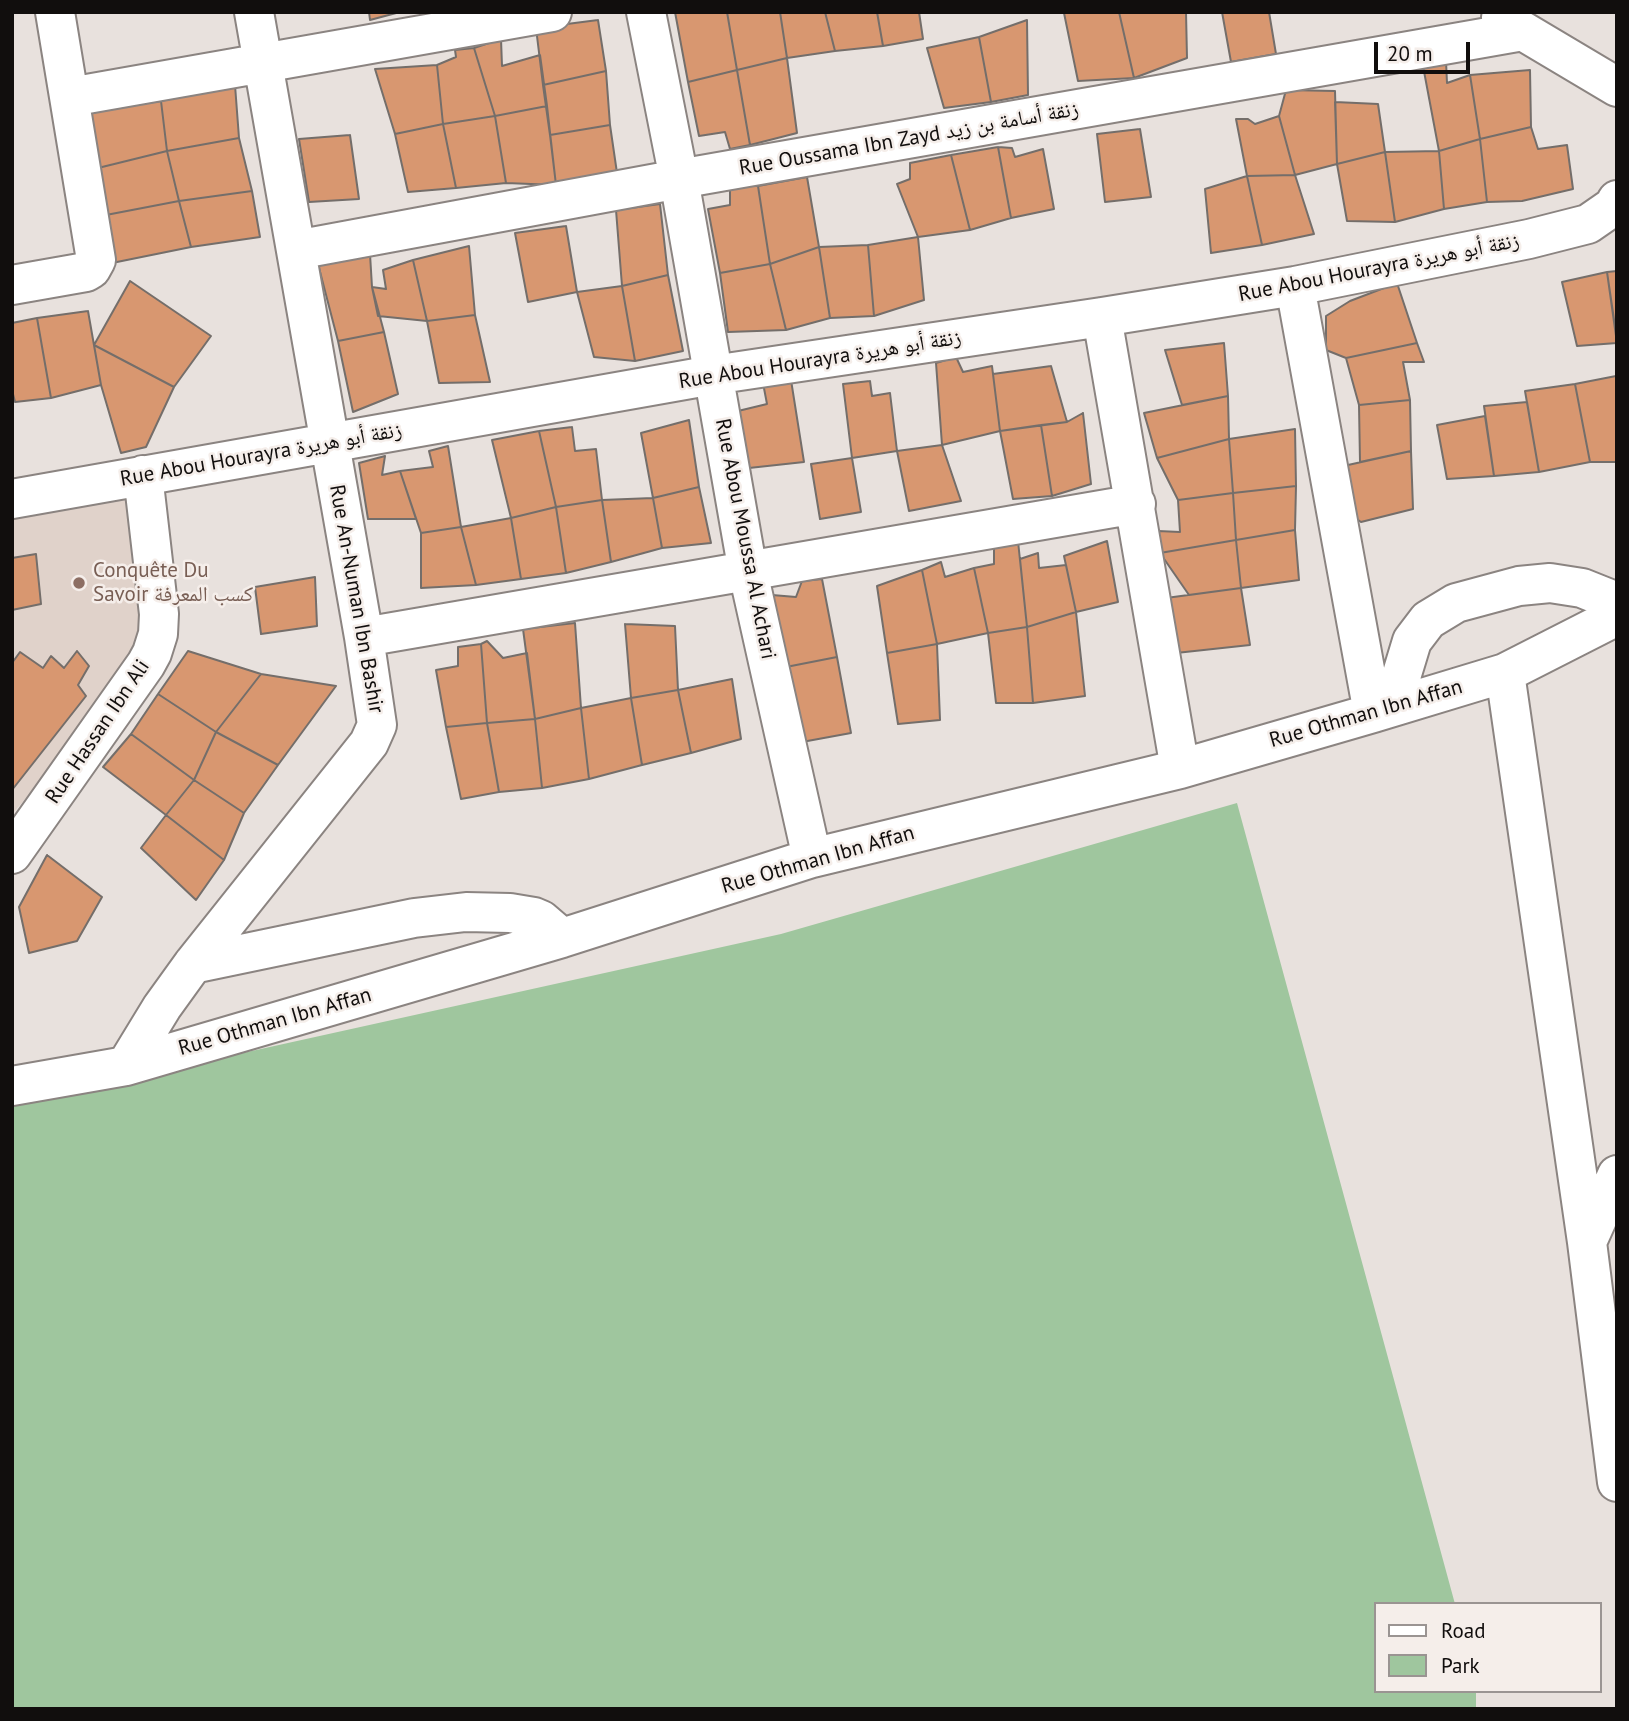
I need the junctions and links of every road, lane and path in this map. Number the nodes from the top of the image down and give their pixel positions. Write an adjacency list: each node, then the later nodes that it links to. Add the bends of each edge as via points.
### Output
1 (55, 12): 8 (street)
2 (254, 12): 6 (street, Rue An-Numan Ibn Bashir)
3 (552, 12): 6 (street)
4 (646, 12): 9 (street, Rue Abou Moussa Al Achari)
5 (1507, 21): 7 (street); 9 (street, Rue Oussama Ibn Zayd زنقة أسامة بن زيد)
6 (263, 62): 8 (street); 11 (street, Rue An-Numan Ibn Bashir)
7 (1617, 87)
8 (70, 97): 12 (street, via 94,266 86,272)
9 (679, 179): 11 (street, Rue Oussama Ibn Zayd زنقة أسامة بن زيد); 15 (street, Rue Abou Moussa Al Achari)
10 (1617, 200): 13 (street, Rue Abou Hourayra زنقة أبو هريرة, via 1588,224)
11 (296, 250): 16 (street, Rue An-Numan Ibn Bashir)
12 (12, 285)
13 (1295, 286): 14 (street, Rue Abou Hourayra زنقة أبو هريرة); 25 (street)
14 (1102, 317): 15 (street, Rue Abou Hourayra زنقة أبو هريرة); 19 (street)
15 (713, 375): 16 (street, Rue Abou Hourayra زنقة أبو هريرة); 20 (street, Rue Abou Moussa Al Achari)
16 (329, 442): 17 (street, Rue Abou Hourayra زنقة أبو هريرة); 23 (street, Rue An-Numan Ibn Bashir)
17 (143, 475): 18 (street, Rue Abou Hourayra زنقة أبو هريرة); 27 (street, Rue Hassan Ibn Ali, via 159,614 152,653)
18 (12, 499)
19 (1136, 504): 20 (street); 26 (street)
20 (748, 572): 23 (street); 28 (street, Rue Abou Moussa Al Achari)
21 (1617, 602): 25 (street, via 1582,588 1550,583 1519,586 1456,603 1428,620 1412,641)
22 (1617, 616): 24 (street, Rue Othman Ibn Affan)
23 (364, 637): 30 (street, Rue An-Numan Ibn Bashir, via 376,717 374,734)
24 (1505, 673): 25 (street, Rue Othman Ibn Affan); 34 (street)
25 (1382, 710): 26 (street, Rue Othman Ibn Affan)
26 (1180, 769): 28 (street, Rue Othman Ibn Affan)
27 (12, 854)
28 (812, 858): 29 (street, Rue Othman Ibn Affan)
29 (562, 937): 30 (street, via 534,917 466,912 414,918); 31 (street, Rue Othman Ibn Affan)
30 (192, 964): 31 (street, Rue An-Numan Ibn Bashir)
31 (126, 1066): 32 (street, Rue Othman Ibn Affan)
32 (13, 1083)
33 (1617, 1175): 34 (street)
34 (1587, 1242): 35 (street)
35 (1617, 1482)

